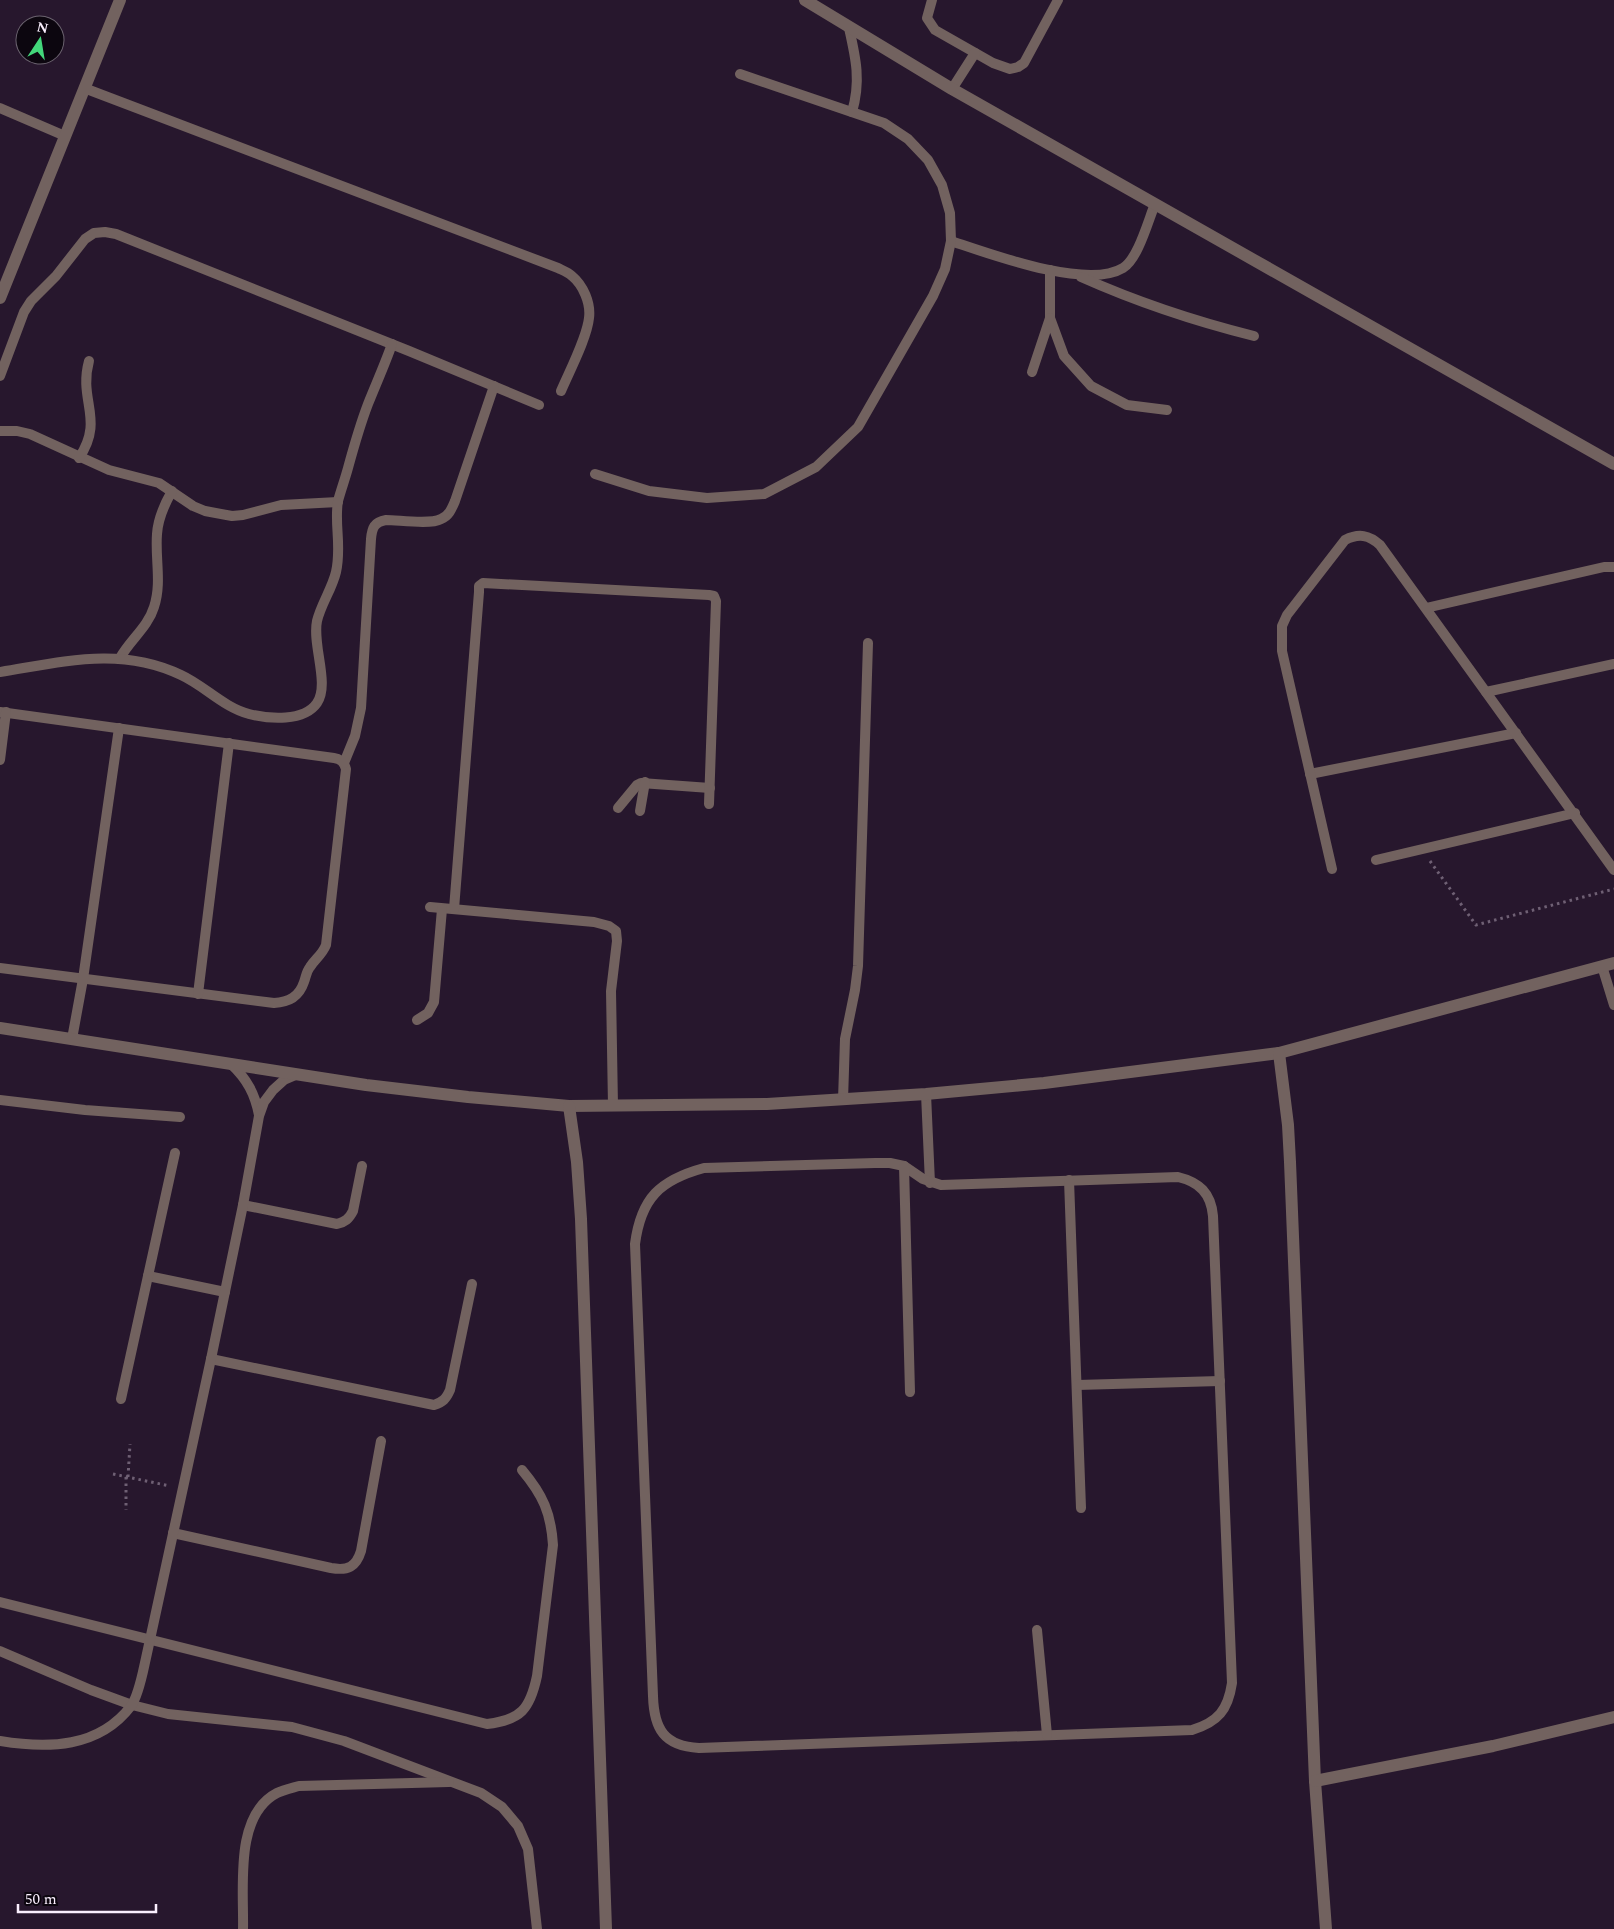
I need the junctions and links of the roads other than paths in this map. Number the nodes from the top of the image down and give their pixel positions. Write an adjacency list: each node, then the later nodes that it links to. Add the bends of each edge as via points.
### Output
1 (120, 0): 8 (street)
2 (805, 0): 5 (street)
3 (932, 0): 6 (lane, via 927,18 930,25)
4 (1058, 0): 6 (lane, via 1018,68 1002,67)
5 (849, 28): 9 (street); 11 (lane, via 858,75)
6 (975, 53): 9 (lane)
7 (740, 74): 11 (lane)
8 (84, 88): 12 (street); 25 (lane, via 549,264 572,276 588,302 589,317)
9 (952, 89): 13 (street)
10 (0, 108): 12 (lane)
11 (852, 112): 14 (lane, via 884,123 908,139 928,160 942,185 950,213)
12 (65, 136): 17 (street)
13 (1155, 204): 16 (lane, via 1133,258 1123,268 1099,276); 30 (street)
14 (951, 242): 15 (lane); 31 (lane, via 945,269 933,296 858,427 816,468 764,494 707,498 649,490)
15 (1050, 270): 16 (lane); 18 (lane)
16 (1075, 274): 19 (lane, via 1163,311)
17 (0, 298)
18 (1050, 318): 22 (lane); 27 (lane, via 1064,356 1091,386 1127,405)
19 (1254, 336)
20 (392, 344): 23 (lane, via 105,232 94,233 85,239 31,301); 24 (lane); 33 (lane, via 361,424)
21 (89, 361): 29 (lane, via 85,382 92,417 91,432)
22 (1032, 372)
23 (0, 376)
24 (494, 386): 26 (lane); 46 (lane, via 448,514 434,522 386,520 374,526 362,708)
25 (561, 391)
26 (539, 405)
27 (1167, 410)
28 (0, 431): 29 (lane, via 30,434)
29 (79, 458): 32 (lane, via 109,470 159,483)
30 (1614, 464)
31 (595, 474)
32 (172, 491): 33 (lane, via 205,511 232,516 281,505); 37 (lane, via 158,522 158,581 154,608 149,620)
33 (338, 502): 37 (lane, via 338,561 317,623 321,691 308,712 284,717 250,714 224,703 202,686 171,670)
34 (1614, 567): 35 (lane)
35 (1426, 608): 40 (lane); 47 (lane, via 1380,545 1364,535 1346,540 1294,605 1282,626 1282,651)
36 (868, 643): 73 (lane, via 858,966 845,1039)
37 (120, 658): 39 (lane, via 89,658)
38 (1614, 664): 40 (lane)
39 (0, 672)
40 (1486, 692): 43 (lane)
41 (3, 712): 42 (lane); 45 (lane)
42 (119, 728): 44 (lane); 62 (lane)
43 (1516, 732): 47 (lane); 53 (lane)
44 (230, 743): 46 (lane, via 340,759); 63 (lane)
45 (0, 760)
46 (344, 763): 63 (lane, via 346,775 326,945 310,968 301,991 294,998 274,1003)
47 (1310, 774): 55 (lane)
48 (646, 782): 49 (lane); 51 (lane, via 637,785); 52 (lane)
49 (710, 788): 50 (lane); 59 (lane, via 714,596 483,583 479,586)
50 (709, 804)
51 (618, 808)
52 (640, 811)
53 (1575, 813): 54 (lane); 56 (lane)
54 (1376, 860)
55 (1332, 869)
56 (1614, 870)
57 (430, 907): 58 (lane)
58 (442, 908): 59 (lane); 65 (lane, via 434,1002 428,1013)
59 (454, 909): 75 (lane, via 594,922 616,931 618,941 611,991)
60 (1608, 965): 64 (lane); 68 (street)
61 (0, 968): 62 (lane)
62 (83, 979): 63 (lane); 67 (lane)
63 (198, 994)
64 (1614, 1005)
65 (417, 1020)
66 (0, 1028): 67 (street)
67 (72, 1039): 69 (street)
68 (1278, 1053): 71 (street, via 1044,1083); 104 (street, via 1290,1162)
69 (230, 1063): 70 (street); 76 (lane, via 250,1087)
70 (298, 1074): 74 (street, via 440,1094); 76 (lane, via 273,1090)
71 (926, 1094): 73 (street); 82 (lane)
72 (0, 1100): 77 (lane)
73 (843, 1100): 75 (street)
74 (569, 1106): 75 (street); 108 (street, via 581,1219)
75 (613, 1106)
76 (259, 1116): 83 (lane)
77 (180, 1117)
78 (175, 1153): 84 (lane)
79 (362, 1166): 83 (lane, via 353,1211 344,1222 330,1223)
80 (904, 1166): 82 (lane); 90 (lane); 102 (lane, via 875,1163 704,1168 682,1174 663,1185 648,1202 638,1222 635,1244 656,1722 673,1742 699,1748)
81 (1069, 1180): 82 (lane); 88 (lane, via 1178,1177 1189,1179 1207,1194 1213,1216); 89 (lane)
82 (930, 1183)
83 (243, 1205): 86 (lane)
84 (148, 1276): 86 (lane); 91 (lane)
85 (472, 1284): 87 (lane, via 450,1390 441,1403 434,1405)
86 (225, 1292): 87 (lane)
87 (211, 1359): 95 (lane)
88 (1220, 1381): 89 (lane); 102 (lane, via 1232,1683 1225,1709 1211,1722 1192,1730)
89 (1077, 1386): 94 (lane)
90 (910, 1392)
91 (121, 1399)
92 (381, 1441): 95 (lane, via 361,1551 351,1568 341,1570)
93 (522, 1470): 98 (lane, via 546,1504 553,1546 533,1695 522,1711 506,1722 486,1724)
94 (1081, 1508)
95 (173, 1533): 98 (lane)
96 (0, 1602): 98 (lane)
97 (1037, 1630): 102 (lane)
98 (150, 1639): 100 (lane)
99 (0, 1651): 100 (lane)
100 (132, 1705): 103 (lane, via 110,1728 81,1742 49,1746); 105 (lane, via 177,1715 292,1727 344,1741)
101 (1614, 1717): 104 (street, via 1494,1746)
102 (1047, 1735)
103 (0, 1741)
104 (1315, 1781): 109 (street)
105 (454, 1782): 106 (lane, via 299,1786 276,1793 258,1808 247,1829); 107 (lane, via 481,1793 502,1807 518,1826 528,1849)
106 (243, 1929)
107 (537, 1929)
108 (606, 1929)
109 (1326, 1929)

